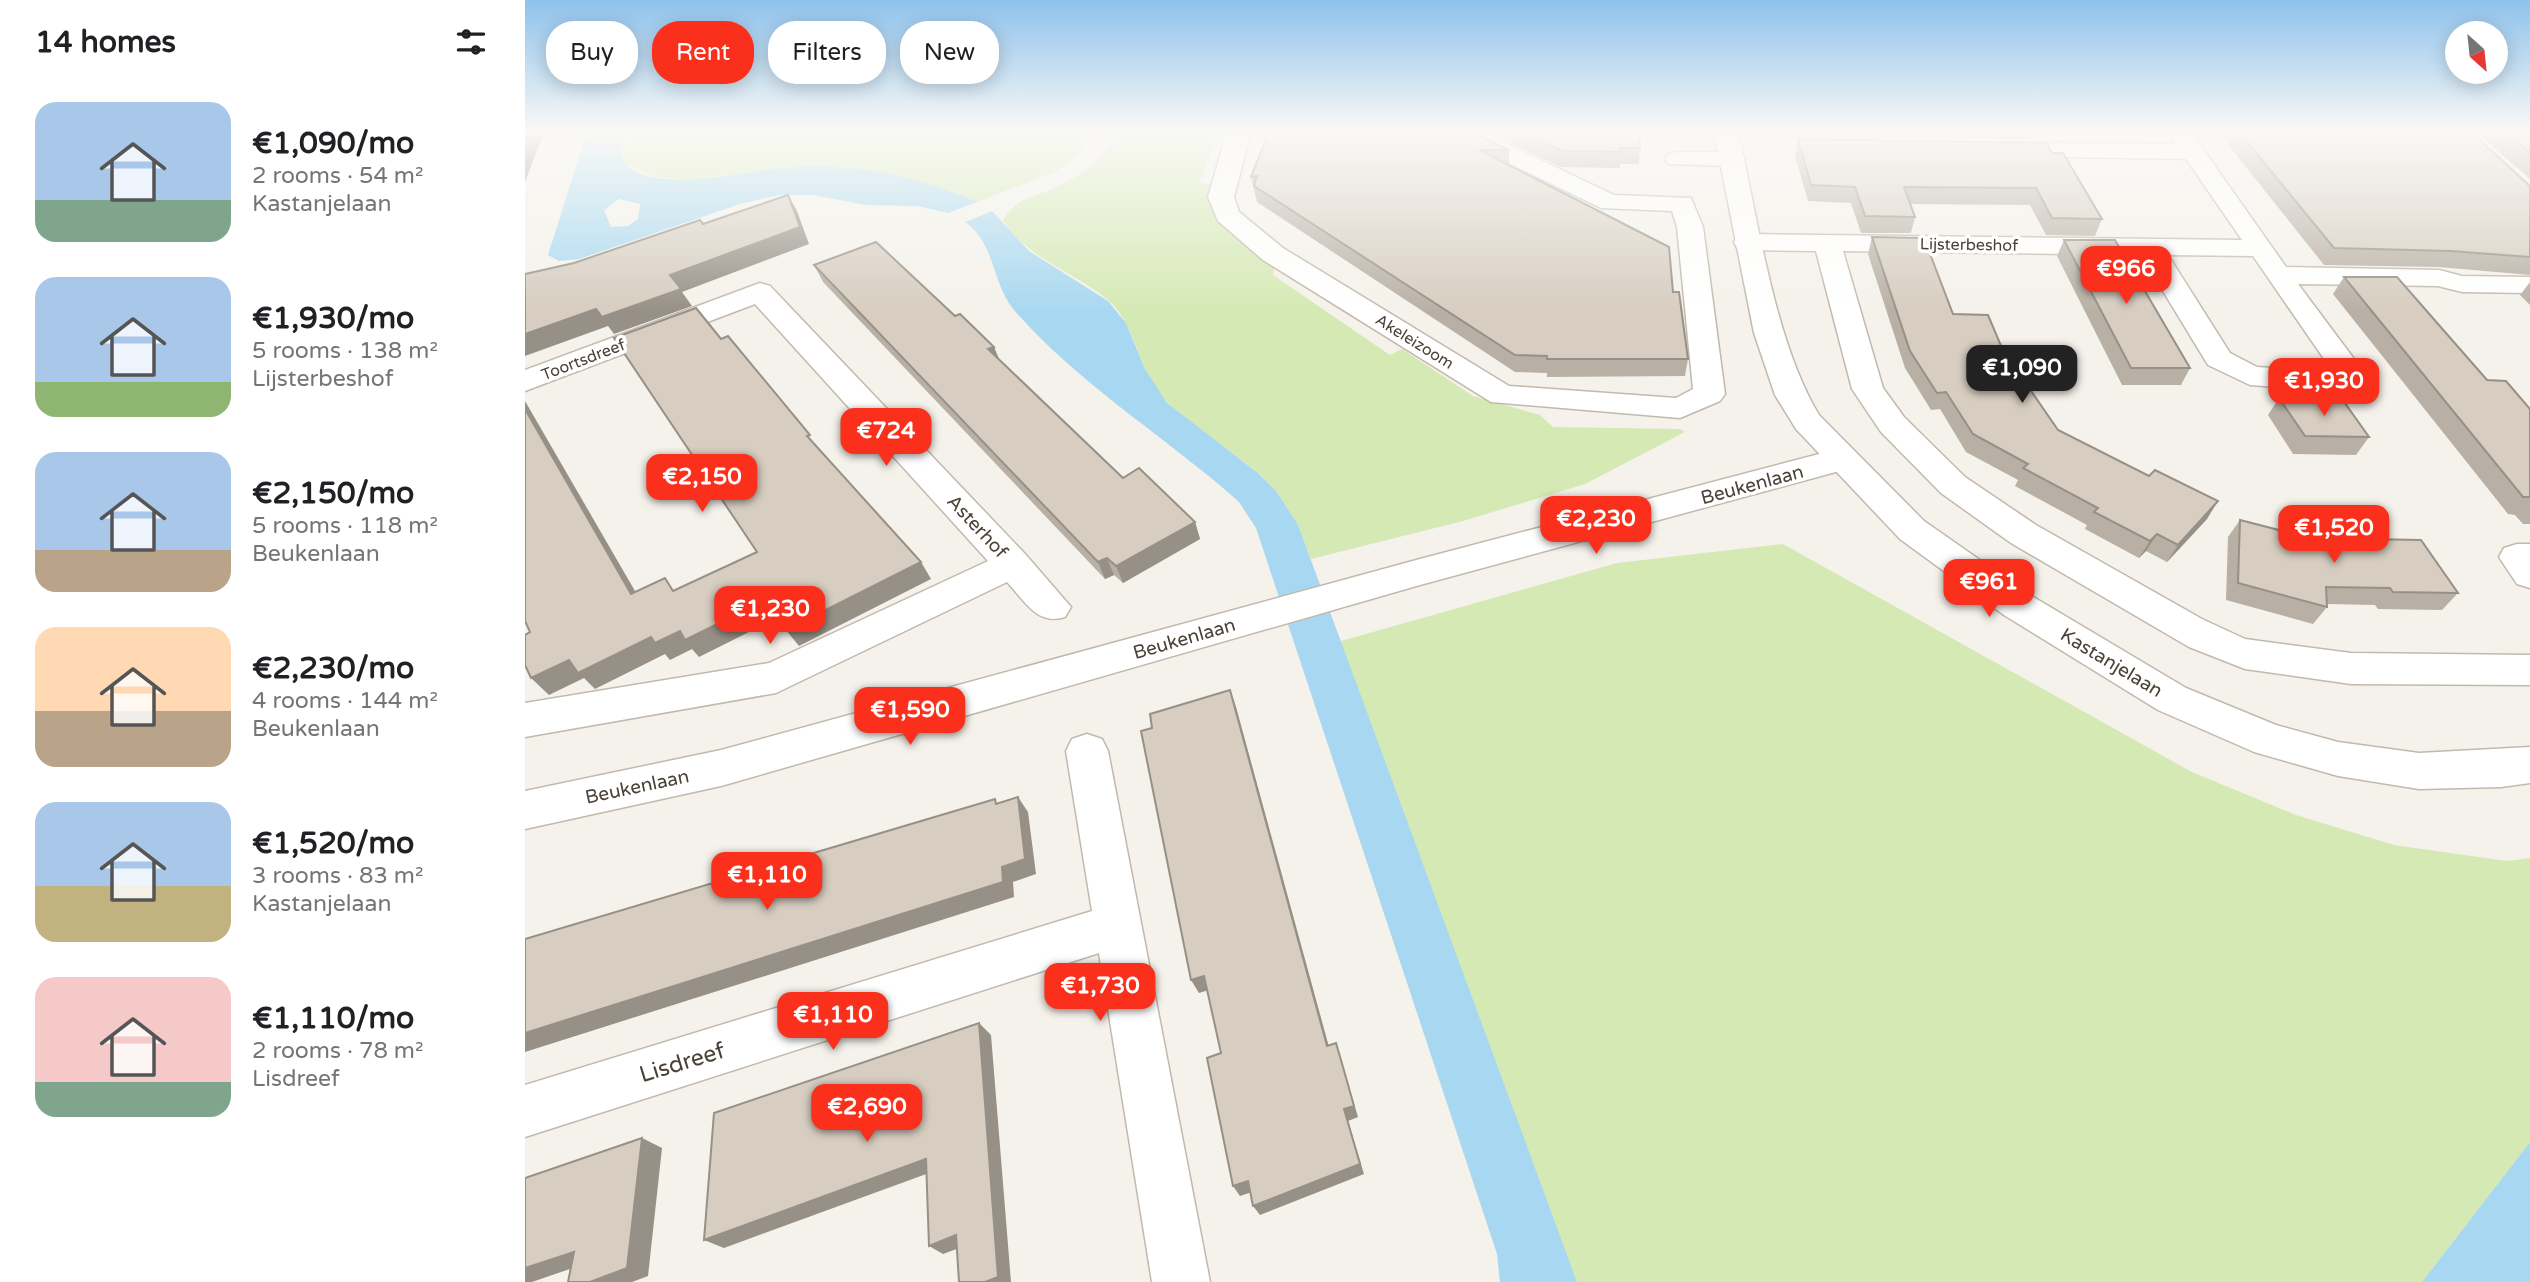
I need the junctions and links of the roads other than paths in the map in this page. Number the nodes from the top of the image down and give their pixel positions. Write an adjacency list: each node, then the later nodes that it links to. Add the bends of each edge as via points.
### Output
1 (1222, 192): 3 (street, Akeleizoom, via 1227,215 1273,254 1502,395 1680,408 1709,394)
2 (1587, 192): 3 (street, via 1610,203)
3 (1682, 192)
4 (1738, 192): 6 (street, Kastanjelaan)
5 (2222, 192): 9 (street)
6 (1747, 242): 7 (street, Lijsterbeshof); 14 (street, Kastanjelaan, via 1769,333 1791,395 1807,422)
7 (1827, 243): 8 (street, Lijsterbeshof); 19 (street, via 1868,389 1880,409 1914,452 2006,524 2199,634 2242,653 2322,668)
8 (2149, 246): 9 (street, Lijsterbeshof); 10 (street, via 2219,359 2250,376 2345,382 2351,374)
9 (2262, 248): 10 (street)
10 (2277, 275): 11 (street)
11 (2530, 285)
12 (760, 292): 13 (street, Toortsdreef); 16 (street, Asterhof)
13 (525, 381)
14 (1842, 459): 22 (street, Kastanjelaan, via 1912,530 2017,605 2172,699 2269,740 2338,759 2419,771); 23 (street, Beukenlaan, via 720,768)
15 (2530, 557): 17 (street, via 2517,557)
16 (1013, 564): 18 (street, Asterhof); 20 (street, via 776,677)
17 (2530, 575)
18 (1052, 607)
19 (2530, 670)
20 (525, 720)
21 (1087, 751): 24 (street)
22 (2530, 765)
23 (525, 810)
24 (1119, 925): 25 (street, Lisdreef); 26 (street)
25 (525, 1111)
26 (1181, 1282)

